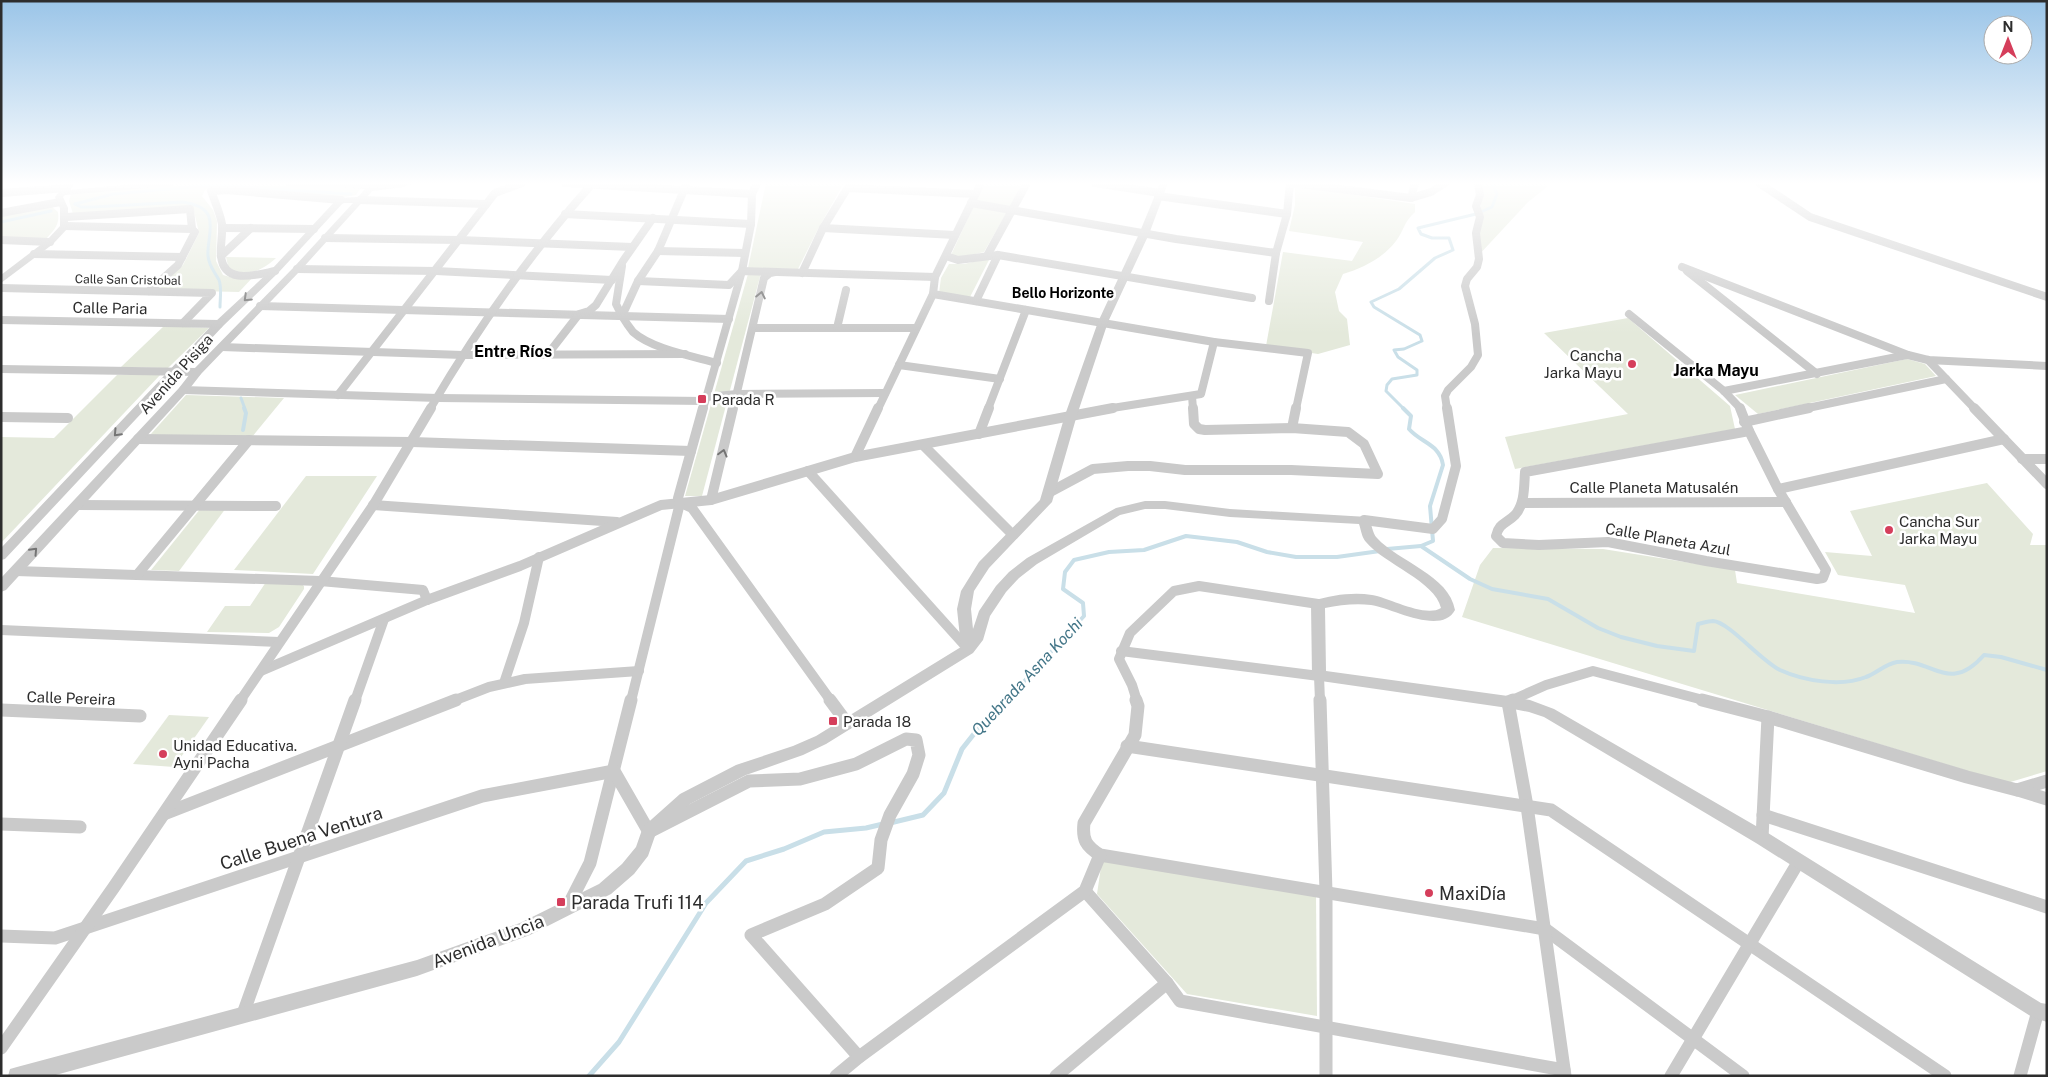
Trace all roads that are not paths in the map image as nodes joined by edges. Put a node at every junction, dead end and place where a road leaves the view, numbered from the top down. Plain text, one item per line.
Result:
1 (57, 233) edge
2 (194, 233) edge
3 (222, 233) edge
4 (245, 233) edge
5 (310, 233) edge
6 (329, 233) edge
7 (464, 233) edge
8 (548, 233) edge
9 (642, 233) edge
10 (666, 233) edge
11 (749, 233) edge
12 (821, 233) edge
13 (922, 233) edge
14 (999, 233) edge
15 (1140, 233) edge
16 (1282, 233) edge
17 (1475, 233) edge
18 (1860, 233) edge
19 (1144, 234) junction
20 (955, 235) joint
21 (325, 238) junction
22 (1, 240) edge
23 (459, 240) junction
24 (50, 242) junction
25 (540, 243) junction
26 (632, 248) junction
27 (658, 251) junction
28 (745, 253) junction
29 (34, 254) junction
30 (988, 254) junction
31 (1276, 254) junction
32 (998, 255) junction
33 (221, 256) junction
34 (946, 256) junction
35 (182, 258) junction
36 (623, 261) junction
37 (297, 269) junction
38 (275, 270) junction
39 (436, 271) junction
40 (742, 271) junction
41 (775, 272) junction
42 (802, 273) junction
43 (518, 275) junction
44 (1123, 276) junction
45 (3, 277) edge
46 (935, 277) junction
47 (612, 280) junction
48 (638, 281) junction
49 (1, 288) edge
50 (846, 290) dead end
51 (149, 291) junction
52 (933, 294) junction
53 (1252, 298) dead end
54 (2047, 298) edge
55 (976, 301) junction
56 (1269, 301) dead end
57 (260, 306) junction
58 (404, 310) junction
59 (1026, 310) junction
60 (491, 313) junction
61 (579, 314) junction
62 (1629, 314) dead end
63 (622, 316) junction
64 (730, 319) junction
65 (1, 320) edge
66 (1103, 322) junction
67 (183, 323) junction
68 (219, 324) junction
69 (754, 328) junction
70 (837, 328) junction
71 (916, 328) junction
72 (1214, 342) junction
73 (222, 347) junction
74 (372, 353) junction
75 (464, 354) junction
76 (548, 354) junction
77 (685, 354) junction
78 (1908, 355) junction
79 (1928, 360) junction
80 (717, 363) junction
81 (899, 365) junction
82 (2047, 366) edge
83 (1, 369) edge
84 (175, 372) junction
85 (197, 372) junction
86 (1818, 374) junction
87 (1000, 379) junction
88 (1946, 379) junction
89 (183, 390) junction
90 (1724, 391) junction
91 (885, 393) junction
92 (737, 394) junction
93 (338, 395) junction
94 (1192, 396) junction
95 (438, 398) junction
96 (705, 399) junction
97 (1071, 415) junction
98 (1, 416) edge
99 (68, 418) dead end
100 (1744, 422) junction
101 (1292, 428) junction
102 (1749, 431) junction
103 (979, 434) junction
104 (138, 439) junction
105 (249, 440) junction
106 (2004, 440) junction
107 (412, 442) junction
108 (923, 445) junction
109 (691, 451) junction
110 (855, 457) junction
111 (2022, 459) junction
112 (2047, 459) edge
113 (808, 471) junction
114 (2047, 484) edge
115 (1778, 489) junction
116 (1050, 492) junction
117 (711, 500) junction
118 (679, 501) junction
119 (1786, 502) junction
120 (1522, 503) junction
121 (77, 505) junction
122 (195, 505) junction
123 (373, 505) junction
124 (276, 506) dead end
125 (1364, 520) junction
126 (620, 522) junction
127 (1013, 535) junction
128 (1, 556) edge
129 (538, 558) junction
130 (16, 571) junction
131 (137, 575) junction
132 (320, 581) junction
133 (1, 587) edge
134 (427, 600) junction
135 (1318, 604) junction
136 (384, 619) junction
137 (1, 630) edge
138 (279, 642) junction
139 (968, 649) junction
140 (1121, 651) junction
141 (261, 671) junction
142 (638, 671) junction
143 (1319, 676) junction
144 (504, 683) junction
145 (1508, 702) junction
146 (1, 710) edge
147 (140, 716) dead end
148 (1768, 717) junction
149 (847, 722) junction
150 (339, 745) junction
151 (1127, 746) junction
152 (614, 771) junction
153 (1322, 775) junction
154 (2047, 781) edge
155 (2017, 790) junction
156 (2047, 799) edge
157 (1527, 806) junction
158 (164, 814) junction
159 (1763, 816) junction
160 (1, 824) edge
161 (80, 827) dead end
162 (649, 832) junction
163 (1762, 838) junction
164 (1100, 855) junction
165 (299, 857) junction
166 (1799, 861) junction
167 (1086, 891) junction
168 (1326, 892) junction
169 (2047, 907) edge
170 (566, 909) junction
171 (88, 927) junction
172 (1545, 929) junction
173 (1, 936) edge
174 (1750, 943) junction
175 (1167, 983) junction
176 (242, 1014) junction
177 (2044, 1014) edge
178 (1327, 1028) junction
179 (1693, 1038) junction
180 (1, 1048) edge
181 (859, 1057) junction
182 (1564, 1073) edge
183 (16, 1076) edge
184 (836, 1076) edge
185 (1056, 1076) edge
186 (1326, 1076) edge
187 (1671, 1076) edge
188 (1743, 1076) edge
189 (1945, 1076) edge
190 (2020, 1076) edge

1 - 24 street
2 - 35 street
3 - 33 street
4 - 33 street
5 - 38 street, Avenida Pisiga
6 - 21 street, Avenida Pisiga
7 - 23 street
8 - 25 street
9 - 26 street
10 - 27 street
11 - 28 street
12 - 42 street
13 - 20 street
14 - 30 street
15 - 19 street
16 - 31 street
17 - 125 street
18 - 54 street
19 - 31 street
19 - 44 street
20 - 34 street
21 - 23 street
21 - 37 street, Avenida Pisiga
22 - 24 street
23 - 25 street
23 - 39 street
24 - 29 street
25 - 26 street
25 - 43 street
26 - 36 street
27 - 28 street
27 - 48 street
28 - 40 street
29 - 35 street
29 - 45 street
30 - 32 street
30 - 34 street
31 - 56 street
32 - 44 street
32 - 55 street
33 - 38 street
34 - 46 street
35 - 51 street
36 - 47 street
36 - 63 street
37 - 39 street
37 - 57 street, Avenida Pisiga
38 -> 68 street, Avenida Pisiga
39 - 43 street
39 - 58 street
40 - 41 street
40 - 48 street
40 - 64 street
41 - 42 street
69 -> 41 street
42 - 46 street
43 - 47 street
43 - 60 street
44 - 53 street
44 - 66 street
46 - 52 street
47 - 61 street
48 - 63 street
49 - 51 street, Calle San Cristobal
50 - 70 street
51 - 67 street, Calle San Cristobal
52 - 55 street
52 - 71 street
55 - 59 street
57 - 58 street
57 - 73 street, Avenida Pisiga
58 - 60 street
58 - 74 street
59 - 66 street
59 - 87 street
60 - 61 street
60 - 75 street
61 - 63 street
61 - 76 street
62 - 90 street
63 - 64 street
63 - 77 street
64 - 80 street
65 - 67 street, Calle Paria
66 - 72 street
66 - 97 street
67 - 68 street, Calle Paria
68 - 84 street, Avenida Pisiga
69 - 70 street
69 - 92 street
70 - 71 street
71 - 81 street
72 - 94 street
72 - 101 street
73 - 74 street
73 - 85 street, Avenida Pisiga
74 - 75 street
74 - 93 street
75 - 76 street
75 - 95 street
76 - 77 street
77 - 80 street
78 - 79 street
78 - 86 street
78 - 86 street
79 - 82 street
79 - 88 street
80 - 96 street
81 - 87 street
81 - 91 street
83 - 84 street
84 - 85 street
84 -> 128 street, Avenida Pisiga
85 - 89 street, Avenida Pisiga
86 - 90 street
87 - 103 street
88 - 100 street
88 - 106 street
89 - 93 street
89 - 104 street, Avenida Pisiga
90 - 100 street
91 - 92 street
91 - 110 street
92 - 96 street
117 -> 92 street
93 - 95 street
94 - 97 street
94 - 101 street
95 - 96 street
95 - 107 street
96 - 109 street
97 - 103 street
97 - 116 street
98 - 99 street
100 - 102 street
101 - 116 street
102 - 115 street
102 - 120 street
103 - 108 street
104 - 105 street
104 - 121 street, Avenida Pisiga
105 - 107 street
105 - 122 street
106 - 111 street
106 - 115 street
107 - 109 street
107 - 123 street
108 - 110 street
108 - 127 street
109 - 118 street
110 - 113 street
111 - 112 street
111 - 114 street
113 - 117 street
113 - 139 street
115 - 119 street
116 - 127 street
117 - 118 street
118 - 126 street
118 - 142 street
118 - 149 street
119 - 120 street, Calle Planeta Matusalén
119 - 120 street, Calle Planeta Azul
121 - 122 street
130 -> 121 street, Avenida Pisiga
122 - 124 street
122 - 131 street
123 - 126 street
123 - 132 street
125 - 135 street
125 - 139 street, Avenida Uncia
126 - 129 street
127 - 139 street
129 - 134 street
129 - 144 street
130 - 131 street
130 - 133 street, Avenida Pisiga
131 - 132 street
132 - 134 street
132 - 138 street
134 - 136 street
135 - 140 street
135 - 143 street
136 - 141 street
136 - 150 street
137 - 138 street
138 - 141 street
139 - 149 street, Avenida Uncia
140 - 143 street
140 - 151 street
141 - 158 street
142 - 144 street
142 - 152 street
143 - 145 street
143 - 153 street
144 - 150 street
145 - 148 street
145 - 157 street
145 - 163 street
146 - 147 street, Calle Pereira
148 - 155 street
148 - 159 street
149 - 162 street, Avenida Uncia
150 - 158 street
150 - 165 street
151 - 153 street
151 - 164 street
152 - 162 street
152 - 165 street, Calle Buena Ventura
152 - 170 street
153 - 157 street
153 - 168 street
154 - 155 street
155 - 156 street
157 - 172 street
157 - 174 street
158 - 171 street
159 - 163 street
159 - 169 street
160 - 161 street
162 - 170 street, Avenida Uncia
162 - 181 street
163 - 166 street
164 - 167 street
164 - 168 street
165 - 171 street, Calle Buena Ventura
165 - 176 street
166 - 174 street
166 - 177 street
167 - 175 street
167 - 181 street
168 - 172 street
168 - 178 street
170 - 176 street, Avenida Uncia
171 - 173 street, Calle Buena Ventura
171 - 180 street
172 - 179 street
172 - 182 street
174 - 179 street
174 - 189 street
175 - 178 street
175 - 185 street
176 - 183 street, Avenida Uncia
177 - 190 street
178 - 182 street
178 - 186 street
179 - 187 street
179 - 188 street
181 - 184 street

